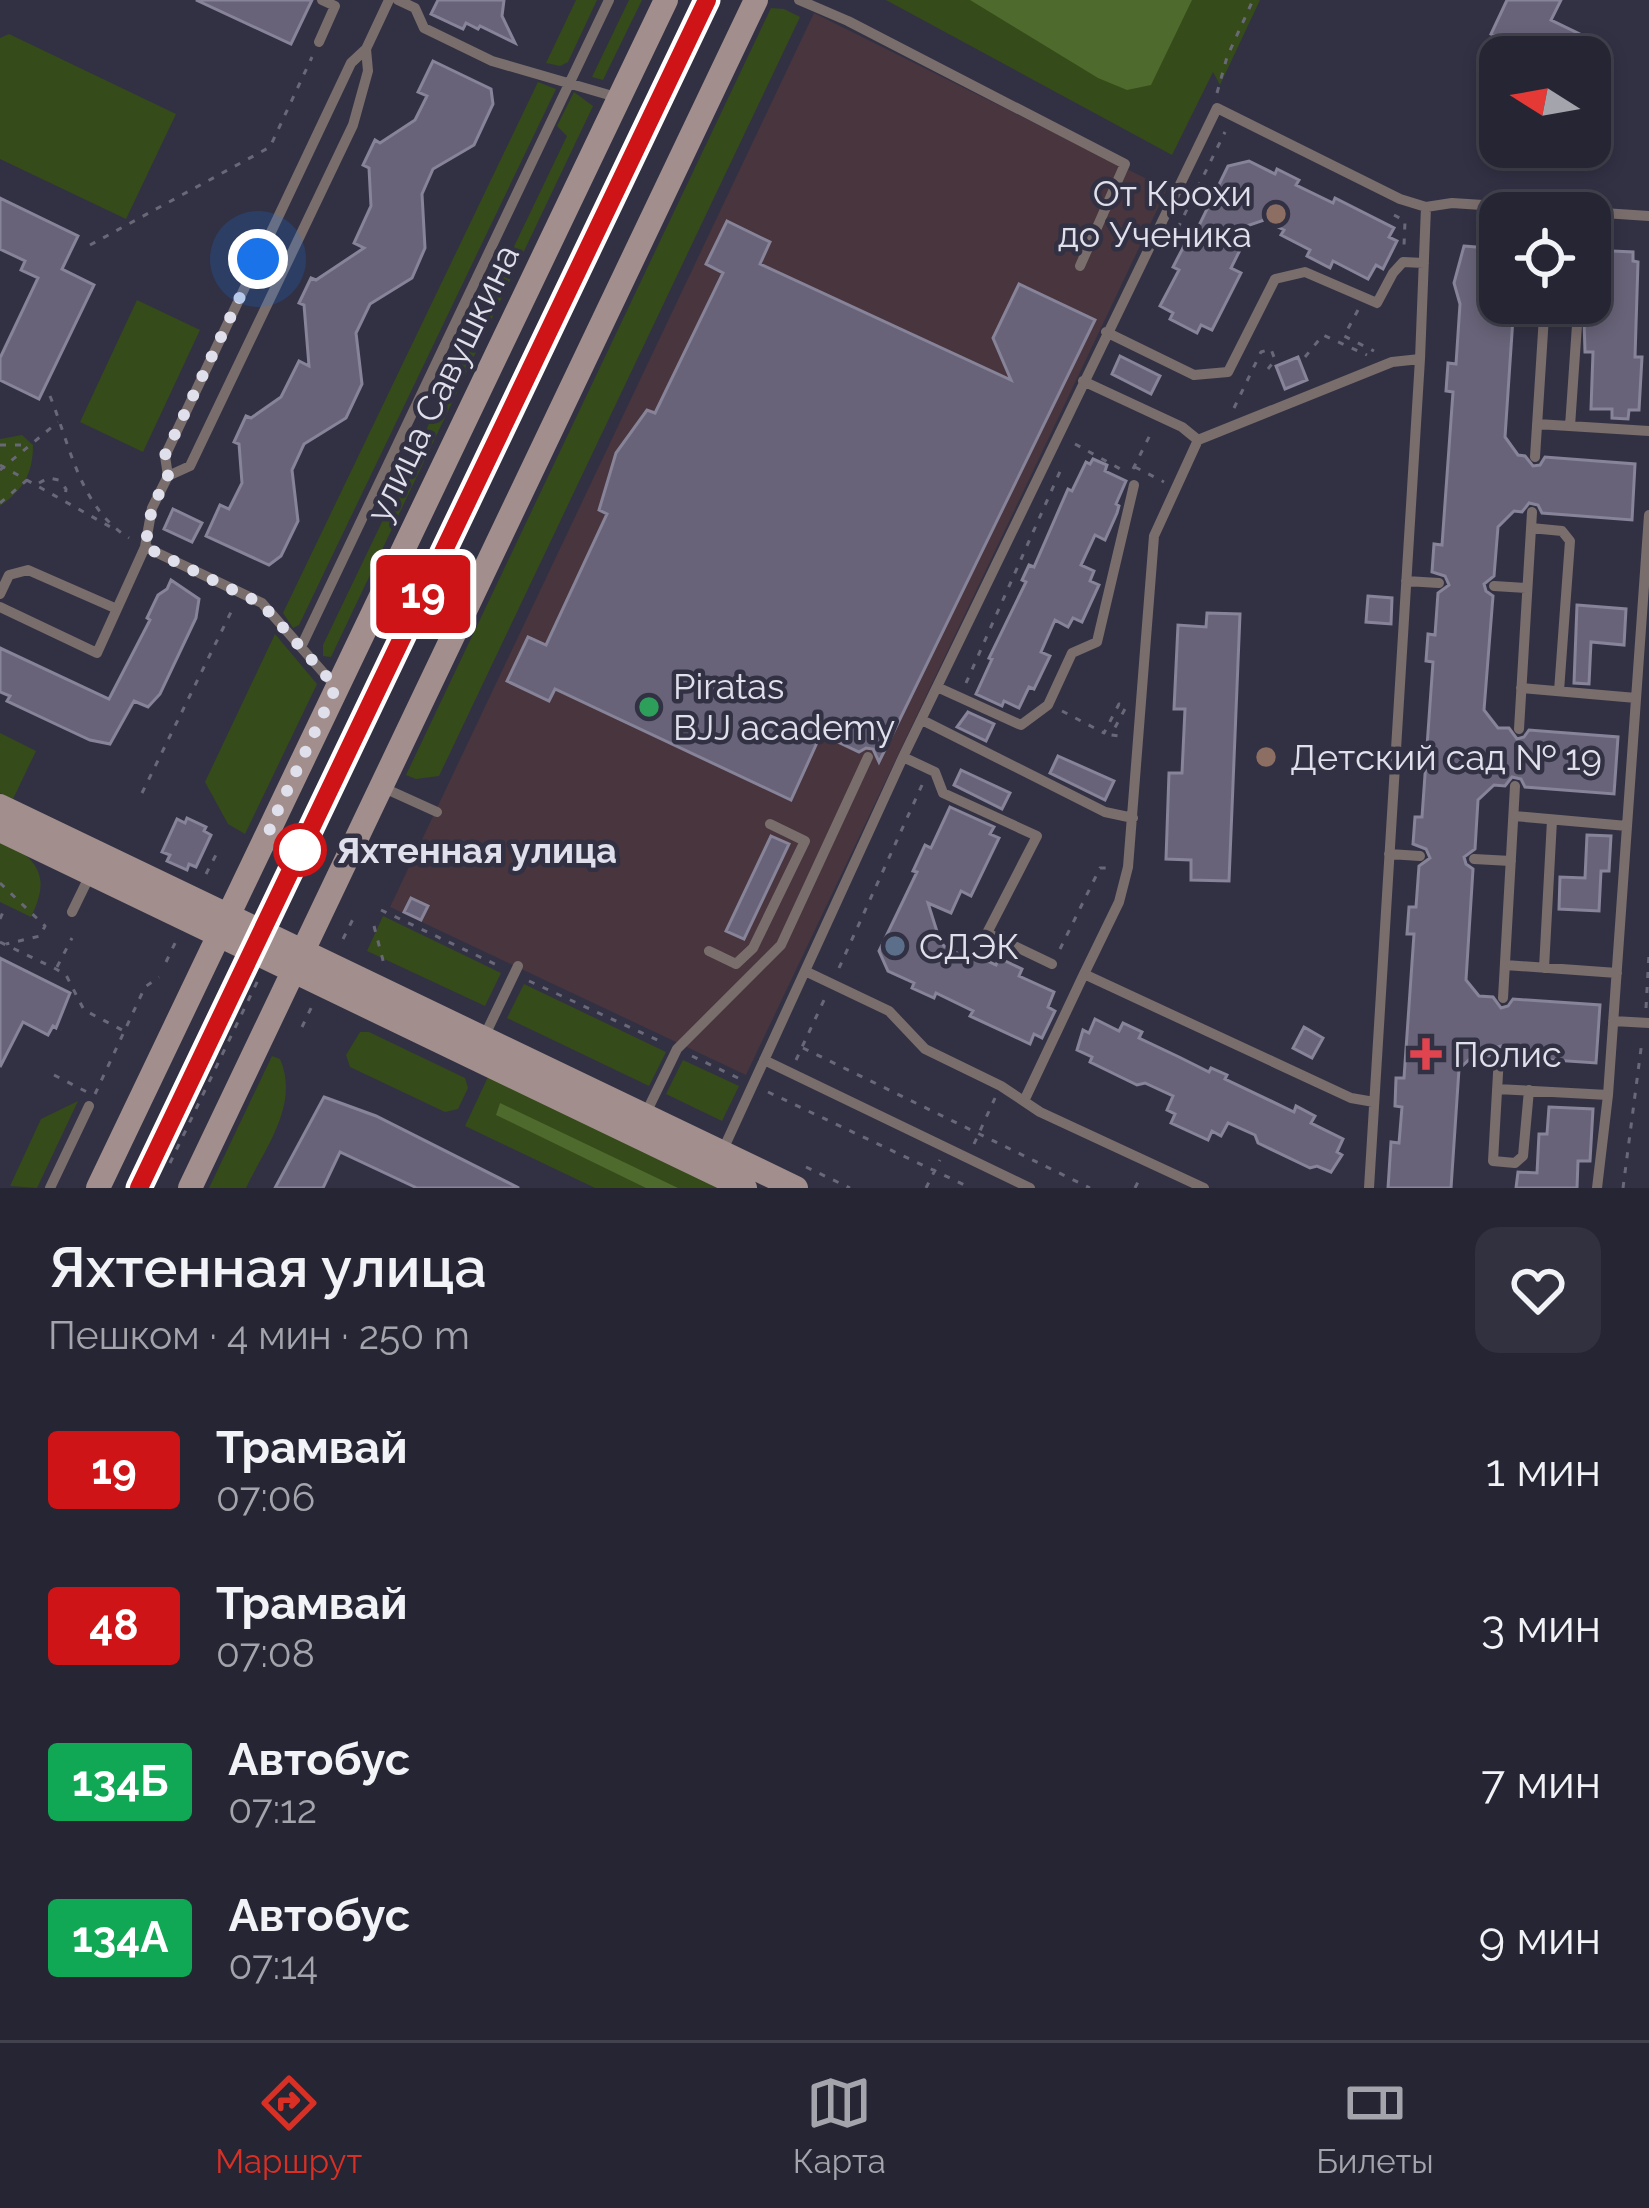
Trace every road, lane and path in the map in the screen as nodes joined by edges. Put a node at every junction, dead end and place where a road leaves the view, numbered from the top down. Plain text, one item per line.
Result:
1 (322, 0) edge
2 (389, 0) edge
3 (398, 0) edge
4 (609, 0) edge
5 (666, 0) edge
6 (756, 0) edge
7 (799, 0) edge
8 (1253, 0) edge
9 (338, 3) edge
10 (417, 4) edge
11 (319, 42) joint
12 (366, 49) junction
13 (570, 82) junction
14 (1217, 84) dead end
15 (619, 98) junction
16 (1226, 131) dead end
17 (1426, 207) junction
18 (1385, 211) dead end
19 (1649, 216) edge
20 (90, 244) dead end
21 (1164, 257) dead end
22 (1403, 262) junction
23 (1424, 262) junction
24 (1080, 266) dead end
25 (1364, 298) junction
26 (1106, 332) junction
27 (1368, 348) dead end
28 (1377, 352) dead end
29 (1305, 357) dead end
30 (1420, 359) junction
31 (1268, 369) dead end
32 (1082, 381) junction
33 (50, 396) dead end
34 (1218, 414) dead end
35 (1159, 416) junction
36 (60, 421) junction
37 (1537, 424) junction
38 (1570, 426) junction
39 (1649, 431) edge
40 (1198, 440) junction
41 (1073, 443) dead end
42 (0, 445) edge
43 (29, 445) junction
44 (1535, 457) dead end
45 (1064, 464) dead end
46 (1134, 466) dead end
47 (1, 467) edge
48 (168, 476) junction
49 (28, 479) junction
50 (1132, 480) joint
51 (38, 485) junction
52 (64, 501) junction
53 (0, 503) edge
54 (1532, 512) dead end
55 (1649, 515) edge
56 (1531, 528) junction
57 (121, 533) junction
58 (145, 547) junction
59 (1406, 581) junction
60 (1438, 583) dead end
61 (1494, 586) dead end
62 (1527, 589) junction
63 (240, 592) junction
64 (0, 594) edge
65 (0, 607) edge
66 (117, 609) junction
67 (301, 646) junction
68 (336, 687) junction
69 (937, 687) junction
70 (1521, 688) junction
71 (1559, 692) junction
72 (960, 698) junction
73 (1636, 698) junction
74 (1048, 705) junction
75 (922, 720) junction
76 (1519, 729) dead end
77 (1111, 735) dead end
78 (868, 757) dead end
79 (903, 758) junction
80 (1632, 761) junction
81 (1649, 763) edge
82 (929, 769) junction
83 (1515, 786) dead end
84 (381, 787) junction
85 (142, 794) dead end
86 (0, 806) edge
87 (437, 812) dead end
88 (1514, 816) junction
89 (1132, 818) junction
90 (1552, 820) junction
91 (770, 824) dead end
92 (1627, 826) junction
93 (0, 830) edge
94 (219, 849) dead end
95 (1389, 854) junction
96 (1420, 856) dead end
97 (1474, 859) dead end
98 (1511, 861) junction
99 (1100, 868) dead end
100 (91, 873) junction
101 (206, 874) dead end
102 (0, 884) edge
103 (381, 910) dead end
104 (3, 912) dead end
105 (72, 913) dead end
106 (355, 915) dead end
107 (0, 919) edge
108 (224, 925) junction
109 (374, 926) dead end
110 (177, 937) dead end
111 (72, 938) dead end
112 (343, 939) dead end
113 (2, 943) edge
114 (753, 948) junction
115 (709, 951) dead end
116 (1649, 954) edge
117 (766, 960) junction
118 (298, 961) junction
119 (166, 962) dead end
120 (1052, 964) joint
121 (1504, 965) junction
122 (385, 966) dead end
123 (56, 968) junction
124 (1544, 968) junction
125 (516, 970) junction
126 (805, 971) junction
127 (1617, 973) junction
128 (1084, 974) junction
129 (260, 976) dead end
130 (159, 977) dead end
131 (832, 984) junction
132 (1503, 998) dead end
133 (314, 1003) dead end
134 (1613, 1021) junction
135 (1647, 1023) edge
136 (302, 1027) dead end
137 (124, 1031) junction
138 (802, 1047) junction
139 (479, 1048) junction
140 (677, 1049) junction
141 (1499, 1056) dead end
142 (764, 1060) junction
143 (790, 1072) junction
144 (54, 1075) dead end
145 (752, 1085) junction
146 (1497, 1089) junction
147 (1528, 1090) junction
148 (1608, 1095) junction
149 (91, 1101) junction
150 (1024, 1101) junction
151 (1374, 1102) junction
152 (987, 1115) dead end
153 (640, 1125) junction
154 (981, 1129) dead end
155 (945, 1147) junction
156 (717, 1162) junction
157 (170, 1163) dead end
158 (934, 1171) junction
159 (1022, 1186) edge
160 (50, 1188) edge
161 (98, 1188) edge
162 (190, 1188) edge
163 (745, 1188) edge
164 (796, 1188) edge
165 (926, 1188) edge
166 (971, 1188) edge
167 (1090, 1188) edge
168 (1204, 1188) edge
169 (1369, 1188) edge
170 (1597, 1188) edge
171 (1623, 1188) edge

1 - 9 lane
2 - 12 lane
3 - 10 lane
4 - 13 lane
5 - 15 main road, улица Савушкина
6 - 84 main road
7 - 24 lane
8 - 14 path
9 - 11 lane
10 - 13 lane
11 - 20 path
12 - 48 lane
12 - 48 lane
13 - 15 lane
13 - 67 lane
15 - 68 main road, улица Савушкина
16 - 21 path
17 - 19 lane
17 - 23 lane
17 - 26 lane
18 - 22 path
22 - 23 lane
22 - 25 lane
23 - 30 lane
25 - 26 lane
25 - 27 path
26 - 32 lane
28 - 29 path
30 - 40 lane
30 - 59 lane
31 - 34 path
32 - 35 lane
32 - 69 lane
33 - 36 path
35 - 40 lane
35 - 46 path
36 - 43 path
36 - 57 path
37 - 38 lane
37 - 38 lane
37 - 44 lane
38 - 39 lane
40 - 89 lane
41 - 50 path
42 - 43 path
43 - 47 path
45 - 72 path
47 - 49 path
48 - 58 lane
49 - 51 path
49 - 53 path
50 - 74 lane
51 - 52 path
51 - 52 path
52 - 57 path
54 - 56 lane
55 - 73 lane
56 - 62 lane
56 - 71 lane
57 - 58 path
58 - 63 lane
58 - 66 lane
59 - 60 lane
59 - 95 lane
61 - 62 lane
62 - 70 lane
63 - 67 lane
63 - 85 path
64 - 66 lane
65 - 66 lane
67 - 68 lane
68 - 108 main road, улица Савушкина
69 - 72 lane
69 - 75 lane
70 - 71 lane
70 - 76 lane
71 - 73 lane
72 - 74 lane
73 - 80 lane
74 - 77 path
75 - 79 lane
75 - 89 lane
78 - 117 lane
79 - 82 lane
79 - 126 lane
80 - 81 lane
80 - 92 lane
82 - 120 lane
82 - 131 path
83 - 88 lane
84 - 87 lane
84 - 118 main road
86 - 108 main road
88 - 90 lane
88 - 98 lane
89 - 128 lane
90 - 92 lane
90 - 124 lane
91 - 114 lane
92 - 127 lane
93 - 100 main road
94 - 101 path
95 - 96 lane
95 - 151 lane
97 - 98 lane
98 - 121 lane
99 - 120 path
100 - 105 lane
100 - 108 main road
102 - 113 path
103 - 125 path
104 - 107 path
106 - 112 path
108 - 118 main road
108 - 161 main road, улица Савушкина
109 - 122 path
110 - 119 path
111 - 123 path
113 - 123 path
114 - 115 lane
114 - 117 lane
116 - 135 path
117 - 140 lane
118 - 139 main road
118 - 162 main road
121 - 124 lane
121 - 132 lane
123 - 137 path
124 - 127 lane
125 - 139 lane
125 - 140 path
126 - 131 lane
126 - 142 lane
127 - 134 lane
128 - 150 lane
128 - 151 lane
129 - 157 path
130 - 137 path
131 - 138 path
131 - 150 lane
133 - 136 path
134 - 135 lane
134 - 148 lane
135 - 171 path
137 - 149 path
138 - 143 path
138 - 167 path
139 - 153 main road
140 - 145 path
140 - 153 lane
141 - 146 lane
142 - 143 lane
142 - 145 lane
143 - 155 lane
144 - 149 path
145 - 156 lane
145 - 158 path
146 - 147 lane
146 - 147 lane
147 - 148 lane
148 - 170 lane
149 - 160 lane
150 - 168 lane
151 - 169 lane
152 - 154 path
153 - 156 main road
155 - 158 path
155 - 159 lane
156 - 163 main road
156 - 164 main road
158 - 165 path
158 - 166 path

